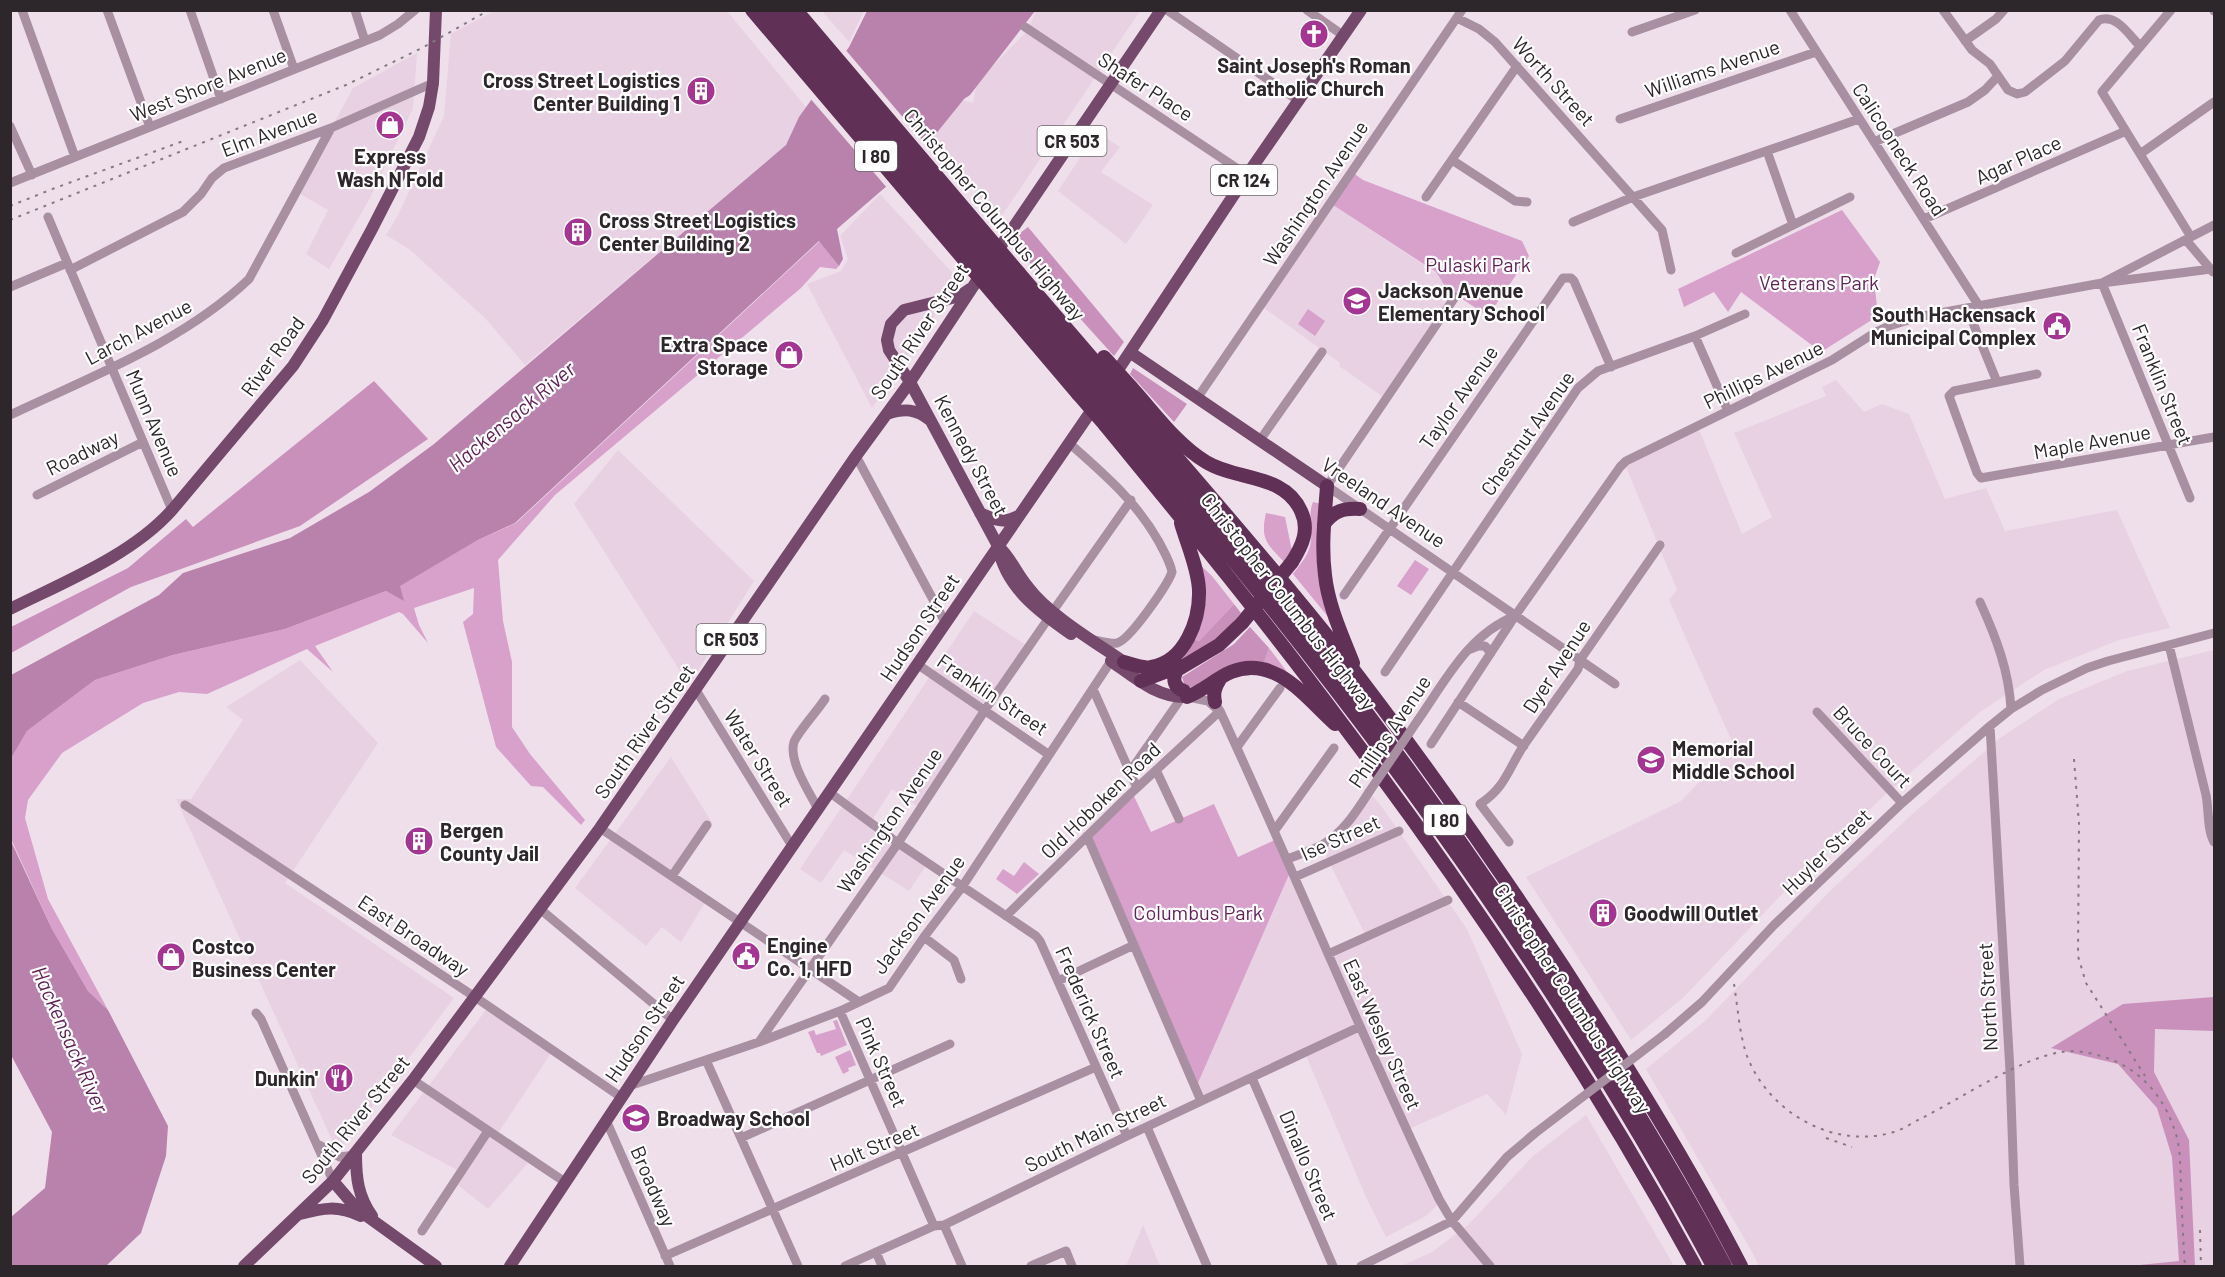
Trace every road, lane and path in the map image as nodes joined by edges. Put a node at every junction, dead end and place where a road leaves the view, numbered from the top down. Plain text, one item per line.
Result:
1 (22, 10) edge
2 (107, 10) edge
3 (190, 10) edge
4 (273, 10) edge
5 (355, 10) edge
6 (415, 10) edge
7 (436, 10) edge
8 (752, 10) edge
9 (767, 10) edge
10 (780, 10) edge
11 (796, 10) edge
12 (1161, 10) edge
13 (1167, 10) edge
14 (1307, 10) edge
15 (1361, 10) edge
16 (1695, 10) edge
17 (1790, 10) edge
18 (1943, 10) edge
19 (2004, 10) edge
20 (2091, 10) edge
21 (2171, 10) edge
22 (1460, 14) edge
23 (2099, 20) junction
24 (1025, 27) dead end
25 (1632, 32) dead end
26 (1344, 36) junction
27 (365, 41) junction
28 (1965, 41) junction
29 (2140, 46) junction
30 (1816, 52) junction
31 (1517, 66) junction
32 (294, 69) junction
33 (1998, 76) junction
34 (433, 83) junction
35 (1111, 84) junction
36 (220, 99) junction
37 (1299, 101) junction
38 (2214, 102) edge
39 (1859, 118) junction
40 (1620, 119) dead end
41 (10, 126) edge
42 (150, 127) junction
43 (331, 128) junction
44 (2126, 131) junction
45 (1874, 142) junction
46 (1767, 151) junction
47 (2140, 154) junction
48 (75, 157) junction
49 (1452, 160) junction
50 (1248, 174) junction
51 (32, 175) junction
52 (10, 183) edge
53 (1426, 197) dead end
54 (1633, 197) junction
55 (1850, 197) dead end
56 (1527, 202) dead end
57 (48, 217) dead end
58 (1924, 219) junction
59 (1573, 222) dead end
60 (1793, 225) junction
61 (2214, 225) edge
62 (2189, 239) junction
63 (1736, 253) dead end
64 (68, 266) junction
65 (1671, 270) dead end
66 (2213, 271) edge
67 (2102, 284) junction
68 (973, 286) junction
69 (10, 287) edge
70 (1010, 287) junction
71 (1455, 297) dead end
72 (1979, 306) junction
73 (1967, 309) junction
74 (1745, 314) dead end
75 (1695, 336) junction
76 (1131, 352) junction
77 (1322, 352) dead end
78 (111, 366) junction
79 (1611, 367) junction
80 (2037, 374) dead end
81 (1091, 375) junction
82 (910, 382) junction
83 (1997, 382) junction
84 (1198, 397) junction
85 (1118, 406) junction
86 (1728, 411) junction
87 (887, 414) junction
88 (10, 415) edge
89 (932, 422) junction
90 (2214, 436) edge
91 (1260, 440) junction
92 (143, 442) junction
93 (1069, 443) junction
94 (2168, 445) junction
95 (856, 456) junction
96 (1327, 486) junction
97 (37, 495) dead end
98 (2190, 498) dead end
99 (1131, 500) junction
100 (1360, 509) junction
101 (172, 510) junction
102 (980, 513) junction
103 (1019, 515) junction
104 (1179, 516) junction
105 (1324, 524) junction
106 (1388, 529) junction
107 (1660, 545) dead end
108 (998, 546) junction
109 (980, 572) junction
110 (1453, 572) junction
111 (1009, 576) junction
112 (1344, 595) dead end
113 (1980, 602) dead end
114 (12, 604) edge
115 (1051, 615) junction
116 (1515, 616) junction
117 (945, 622) junction
118 (2214, 633) edge
119 (1091, 639) junction
120 (2169, 645) junction
121 (1464, 653) junction
122 (1491, 654) junction
123 (1580, 660) junction
124 (1117, 661) junction
125 (1188, 662) junction
126 (917, 664) junction
127 (1385, 672) dead end
128 (1222, 676) junction
129 (1358, 676) junction
130 (1145, 681) junction
131 (1615, 684) dead end
132 (1280, 688) dead end
133 (1093, 689) junction
134 (696, 690) junction
135 (1200, 692) junction
136 (1184, 695) junction
137 (825, 699) dead end
138 (1458, 702) junction
139 (1218, 707) junction
140 (2012, 709) junction
141 (985, 710) junction
142 (1817, 712) dead end
143 (1990, 726) junction
144 (1431, 744) dead end
145 (1524, 746) junction
146 (1237, 747) junction
147 (1334, 748) dead end
148 (1361, 748) junction
149 (1048, 754) junction
150 (1156, 770) junction
151 (1129, 773) junction
152 (1137, 788) junction
153 (829, 792) junction
154 (1902, 803) junction
155 (184, 805) dead end
156 (818, 809) junction
157 (1179, 819) dead end
158 (707, 825) dead end
159 (600, 828) junction
160 (1275, 830) junction
161 (1399, 831) dead end
162 (1087, 836) junction
163 (1509, 842) dead end
164 (2214, 842) edge
165 (898, 843) junction
166 (792, 846) junction
167 (1287, 859) junction
168 (672, 876) junction
169 (1295, 877) junction
170 (962, 887) junction
171 (1449, 900) dead end
172 (540, 909) junction
173 (1006, 916) junction
174 (740, 922) junction
175 (924, 937) junction
176 (1134, 945) junction
177 (1328, 954) junction
178 (809, 969) junction
179 (961, 979) dead end
180 (1058, 981) junction
181 (475, 997) junction
182 (859, 1002) junction
183 (840, 1011) junction
184 (256, 1013) dead end
185 (673, 1020) junction
186 (1359, 1027) junction
187 (759, 1042) junction
188 (950, 1044) dead end
189 (706, 1060) junction
190 (1096, 1067) junction
191 (1252, 1078) junction
192 (871, 1079) junction
193 (413, 1080) junction
194 (629, 1086) junction
195 (621, 1097) junction
196 (1201, 1101) junction
197 (606, 1120) junction
198 (1148, 1127) junction
199 (488, 1131) junction
200 (1127, 1136) junction
201 (741, 1138) junction
202 (317, 1144) junction
203 (356, 1154) junction
204 (903, 1154) junction
205 (333, 1181) junction
206 (565, 1182) junction
207 (773, 1209) junction
208 (298, 1215) junction
209 (1452, 1221) junction
210 (378, 1225) junction
211 (944, 1225) junction
212 (934, 1226) junction
213 (422, 1231) dead end
214 (876, 1252) junction
215 (665, 1256) junction
216 (244, 1266) edge
217 (434, 1266) edge
218 (510, 1266) edge
219 (670, 1266) edge
220 (798, 1266) edge
221 (845, 1266) edge
222 (882, 1266) edge
223 (962, 1266) edge
224 (1031, 1266) edge
225 (1072, 1266) edge
226 (1207, 1266) edge
227 (1333, 1266) edge
228 (1361, 1266) edge
229 (1490, 1266) edge
230 (1695, 1266) edge
231 (1713, 1266) edge
232 (1725, 1266) edge
233 (1741, 1266) edge
234 (2020, 1266) edge

1 - 48 street
2 - 42 street
3 - 36 street
4 - 32 street
5 - 27 street
6 - 27 street, West Shore Avenue
7 - 34 main road, River Road
8 - 70 highway, Christopher Columbus Highway / I 80, bridge
9 - 70 highway, Christopher Columbus Highway / I 80, bridge
10 - 70 highway, Christopher Columbus Highway / I 80, bridge
11 - 70 highway, Christopher Columbus Highway / I 80, bridge
12 - 35 main road, South River Street / CR 503
13 - 37 street
14 - 26 street
15 - 26 main road, Hudson Street / CR 124
16 - 25 street
17 - 30 street, Calicooneck Road
18 - 28 street
19 - 28 street
20 - 23 street
21 - 29 street
22 - 31 street, Worth Street
22 - 84 street, Washington Avenue
23 - 29 street
23 - 33 street
24 - 35 street, Shafer Place
26 - 37 main road, Hudson Street / CR 124
27 - 32 street, West Shore Avenue
28 - 33 street
29 - 44 street
30 - 39 street, Calicooneck Road
30 - 40 street, Williams Avenue
31 - 49 street
31 - 54 street, Worth Street
32 - 36 street, West Shore Avenue
33 - 45 street
34 - 43 street, Elm Avenue
34 - 101 main road, River Road
35 - 50 street, Shafer Place
35 - 68 main road, South River Street / CR 503
36 - 42 street, West Shore Avenue
37 - 50 main road, Hudson Street / CR 124
38 - 47 street
39 - 45 street, Calicooneck Road
39 - 46 street
41 - 51 street
42 - 48 street, West Shore Avenue
43 - 64 street, Elm Avenue
43 - 78 street, Larch Avenue
44 - 47 street
44 - 58 street, Agar Place
45 - 58 street, Calicooneck Road
46 - 54 street
46 - 60 street
47 - 62 street
48 - 51 street, West Shore Avenue
49 - 53 street
49 - 56 street
50 - 76 main road, Hudson Street / CR 124
51 - 52 street, West Shore Avenue
54 - 59 street
54 - 65 street, Worth Street
55 - 60 street
57 - 64 street, Munn Avenue
58 - 72 street, Calicooneck Road
60 - 63 street
61 - 62 street, Phillips Avenue
62 - 66 street
62 - 67 street, Phillips Avenue
64 - 69 street, Elm Avenue
64 - 78 street, Munn Avenue
66 - 67 street, Phillips Avenue
67 - 72 street, Phillips Avenue
67 - 94 street, Franklin Street
68 - 82 main road, South River Street / CR 503
68 - 82 main road, Kennedy Street
70 - 81 highway, Christopher Columbus Highway / I 80
70 - 81 highway, Christopher Columbus Highway / I 80
71 - 96 street
72 - 73 street, Phillips Avenue
73 - 83 street
73 - 86 street, Phillips Avenue
74 - 75 street, Chestnut Avenue
75 - 79 street, Chestnut Avenue
75 - 86 street
76 - 84 main road, Vreeland Avenue
76 - 93 main road, Hudson Street / CR 124
77 - 91 street
78 - 88 street, Larch Avenue
78 - 92 street, Munn Avenue
79 - 106 street, Taylor Avenue
79 - 110 street, Chestnut Avenue
80 - 83 street
81 - 85 highway, Christopher Columbus Highway / I 80, bridge
81 - 85 highway, bridge
82 - 87 main road, South River Street / CR 503
82 - 89 main road, Kennedy Street
83 - 94 street, Maple Avenue
84 - 91 main road, Vreeland Avenue
85 - 104 highway, Christopher Columbus Highway / I 80
85 - 125 highway, bridge
85 - 129 highway, Christopher Columbus Highway / I 80
85 - 231 highway, Christopher Columbus Highway / I 80
85 - 232 highway, Christopher Columbus Highway / I 80
86 - 116 street, Phillips Avenue
87 - 89 main road
87 - 95 main road, South River Street / CR 503
89 - 102 main road, Kennedy Street
90 - 94 street, Maple Avenue
91 - 96 main road, Vreeland Avenue
92 - 97 street, Roadway
92 - 101 street, Munn Avenue
93 - 99 street
93 - 103 main road, Hudson Street / CR 124
94 - 98 street, Franklin Street
95 - 117 street
95 - 134 main road, South River Street / CR 503
96 - 100 street, Vreeland Avenue
96 - 105 highway
99 - 115 street, Washington Avenue
99 - 119 street
100 - 105 highway
100 - 106 street, Vreeland Avenue
101 - 114 main road, River Road
102 - 103 main road
102 - 108 main road, Kennedy Street
103 - 108 main road, Hudson Street / CR 124
104 - 124 highway
104 - 148 highway, Christopher Columbus Highway / I 80
105 - 129 highway
106 - 110 street, Vreeland Avenue
106 - 112 street, Taylor Avenue
107 - 123 street, Dyer Avenue
108 - 109 main road, Hudson Street / CR 124
108 - 111 main road
108 - 115 main road
109 - 111 main road
109 - 117 main road, Hudson Street / CR 124
110 - 116 street, Vreeland Avenue
110 - 127 street, Chestnut Avenue
111 - 115 main road
113 - 140 street
115 - 119 main road
115 - 124 main road
115 - 141 street, Washington Avenue
116 - 121 street, Phillips Avenue
116 - 122 street, Phillips Avenue
116 - 123 street, Vreeland Avenue
117 - 126 main road, Hudson Street / CR 124
118 - 120 street, Huyler Street
119 - 124 main road
120 - 140 street, Huyler Street
120 - 164 street
121 - 122 street
121 - 167 street, Phillips Avenue, bridge
122 - 138 street, Phillips Avenue
123 - 131 street, Vreeland Avenue
123 - 145 street, Dyer Avenue
124 - 130 main road
124 - 133 street, Jackson Avenue
125 - 130 highway
125 - 136 highway
126 - 141 street, Franklin Street
126 - 153 main road, Hudson Street / CR 124
128 - 135 highway
128 - 139 highway
128 - 148 highway
129 - 233 highway, Christopher Columbus Highway / I 80
130 - 136 main road
132 - 146 street
133 - 149 street, Jackson Avenue
133 - 151 street
134 - 159 main road, South River Street / CR 503
134 - 166 street, Water Street
135 - 136 highway
135 - 139 street
136 - 139 street
136 - 151 street
137 - 156 street
138 - 144 street, Phillips Avenue
138 - 145 street
139 - 146 street, East Wesley Street
139 - 150 street, Old Hoboken Road
140 - 143 street, Huyler Street
141 - 149 street, Franklin Street
141 - 165 street, Washington Avenue
142 - 154 street, Bruce Court
143 - 154 street, Huyler Street
143 - 234 street, North Street
145 - 163 street, Dyer Avenue
146 - 160 street, East Wesley Street
147 - 160 street
148 - 230 highway, Christopher Columbus Highway / I 80
149 - 170 street, Jackson Avenue
150 - 152 street, Old Hoboken Road
150 - 157 street
151 - 152 street
152 - 162 street, Old Hoboken Road
153 - 156 main road, Hudson Street / CR 124
153 - 165 street, Frederick Street
154 - 209 street, Huyler Street, bridge
155 - 181 street, East Broadway
156 - 166 main road, Hudson Street / CR 124
158 - 168 street
159 - 168 street
159 - 172 main road, South River Street / CR 503
160 - 167 street, East Wesley Street
161 - 169 street, Ise Street
162 - 173 street, Old Hoboken Road
162 - 176 street
165 - 170 street, Frederick Street
165 - 178 street, Washington Avenue
166 - 174 main road, Hudson Street / CR 124
167 - 169 street, East Wesley Street
168 - 174 street
169 - 177 street, East Wesley Street
170 - 173 street, Frederick Street
170 - 175 street, Jackson Avenue
171 - 177 street
172 - 181 main road, South River Street / CR 503
172 - 185 street
173 - 180 street, Frederick Street
174 - 178 street
174 - 185 main road, Hudson Street / CR 124
175 - 179 street
175 - 182 street, Jackson Avenue
176 - 180 street
176 - 196 street
177 - 186 street, East Wesley Street
178 - 182 street
178 - 187 street, Washington Avenue
180 - 190 street, Frederick Street
181 - 193 main road, South River Street / CR 503
181 - 195 street, East Broadway
182 - 183 street, Jackson Avenue
183 - 187 street, Jackson Avenue
183 - 192 street, Pink Street
184 - 202 street
185 - 194 main road, Hudson Street / CR 124
186 - 191 street, South Main Street
186 - 209 street, East Wesley Street
187 - 189 street, Jackson Avenue
188 - 192 street
189 - 194 street, Jackson Avenue
189 - 201 street
190 - 200 street, Frederick Street
190 - 204 street, Holt Street
191 - 196 street, South Main Street
191 - 227 street, Dinallo Street
192 - 201 street
192 - 204 street, Pink Street
193 - 199 street
193 - 203 main road, South River Street / CR 503
194 - 195 main road, Hudson Street / CR 124
195 - 197 main road, Hudson Street / CR 124
196 - 198 street, South Main Street
197 - 206 main road, Hudson Street / CR 124
197 - 215 street, Broadway
198 - 200 street, South Main Street
198 - 226 street
199 - 206 street
199 - 213 street
200 - 211 street, South Main Street
201 - 207 street
202 - 203 street
202 - 205 street
203 - 205 main road, South River Street / CR 503
203 - 210 main road
204 - 207 street, Holt Street
204 - 212 street, Pink Street
205 - 208 main road, South River Street / CR 503
205 - 210 main road
206 - 218 main road, Hudson Street / CR 124
207 - 215 street, Holt Street
207 - 220 street
208 - 210 main road
208 - 216 main road, South River Street / CR 503
209 - 228 street, Huyler Street
209 - 229 street, East Wesley Street
210 - 217 main road
211 - 212 street, South Main Street
211 - 223 street
212 - 214 street, South Main Street
214 - 221 street, South Main Street
214 - 222 street
215 - 219 street, Broadway
224 - 225 street

